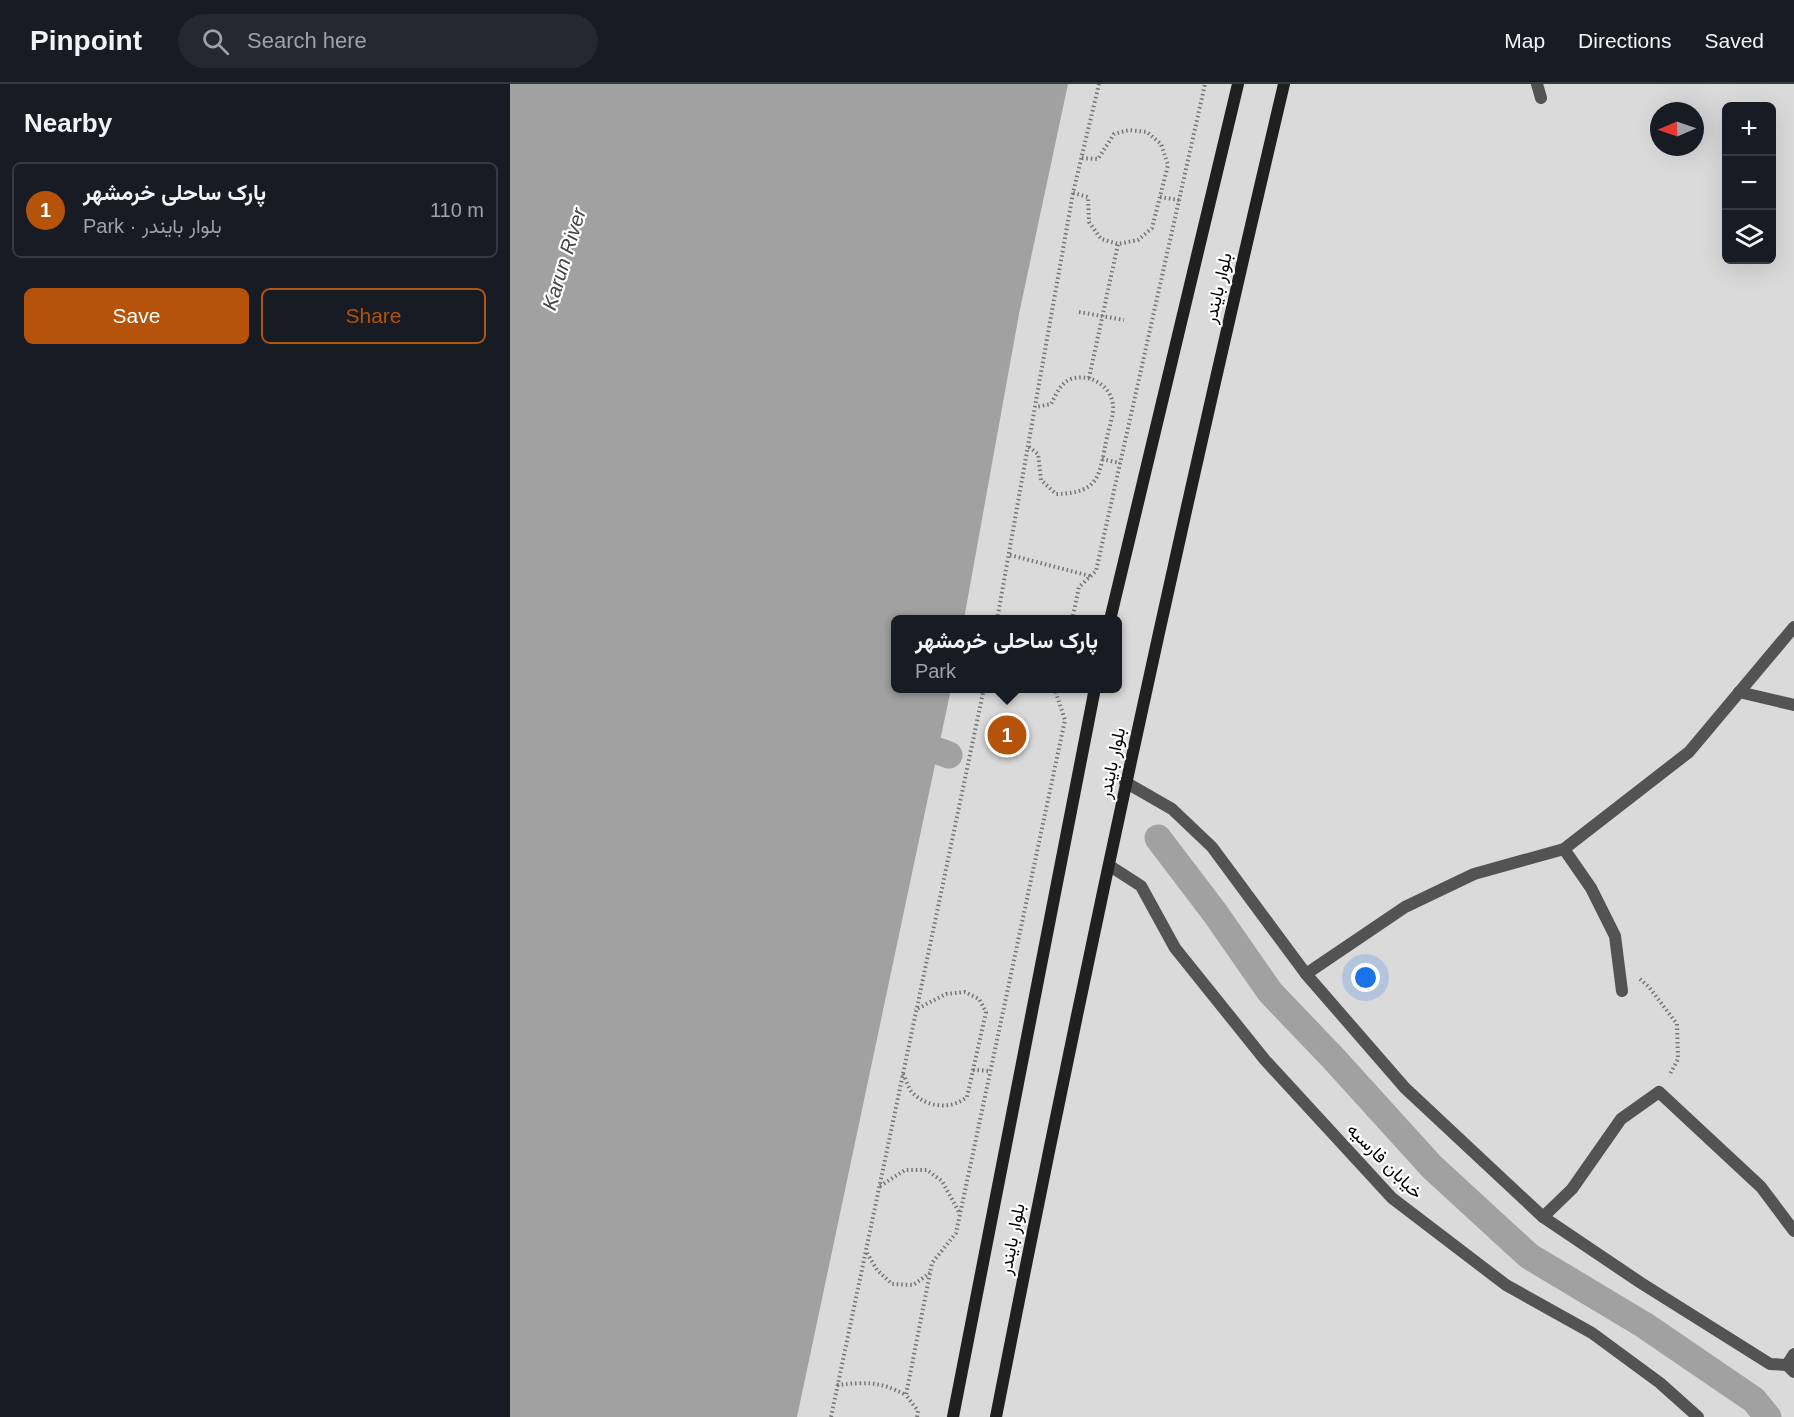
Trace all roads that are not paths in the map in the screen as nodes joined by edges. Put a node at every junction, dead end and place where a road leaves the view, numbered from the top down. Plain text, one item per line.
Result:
1 (1238, 84) edge
2 (1284, 84) edge
3 (1536, 84) edge
4 (1540, 98) dead end
5 (1111, 615) edge
6 (1794, 627) edge
7 (1739, 692) junction
8 (1094, 693) edge
9 (1794, 705) edge
10 (1125, 782) junction
11 (1564, 849) junction
12 (1110, 866) junction
13 (1306, 974) junction
14 (1622, 992) dead end
15 (1543, 1217) junction
16 (1794, 1231) edge
17 (1792, 1364) edge
18 (953, 1417) edge
19 (996, 1417) edge
20 (1698, 1417) edge

1 - 5 street, بلوار بایندر
2 - 10 street, بلوار بایندر
3 - 4 street
6 - 7 street
7 - 9 street
7 - 11 street
8 - 18 street, بلوار بایندر
10 - 12 street, بلوار بایندر
10 - 13 street
11 - 13 street
11 - 14 street
12 - 19 street, بلوار بایندر
12 - 20 street, خیابان فارسیه
13 - 15 street
15 - 16 street
15 - 17 street

